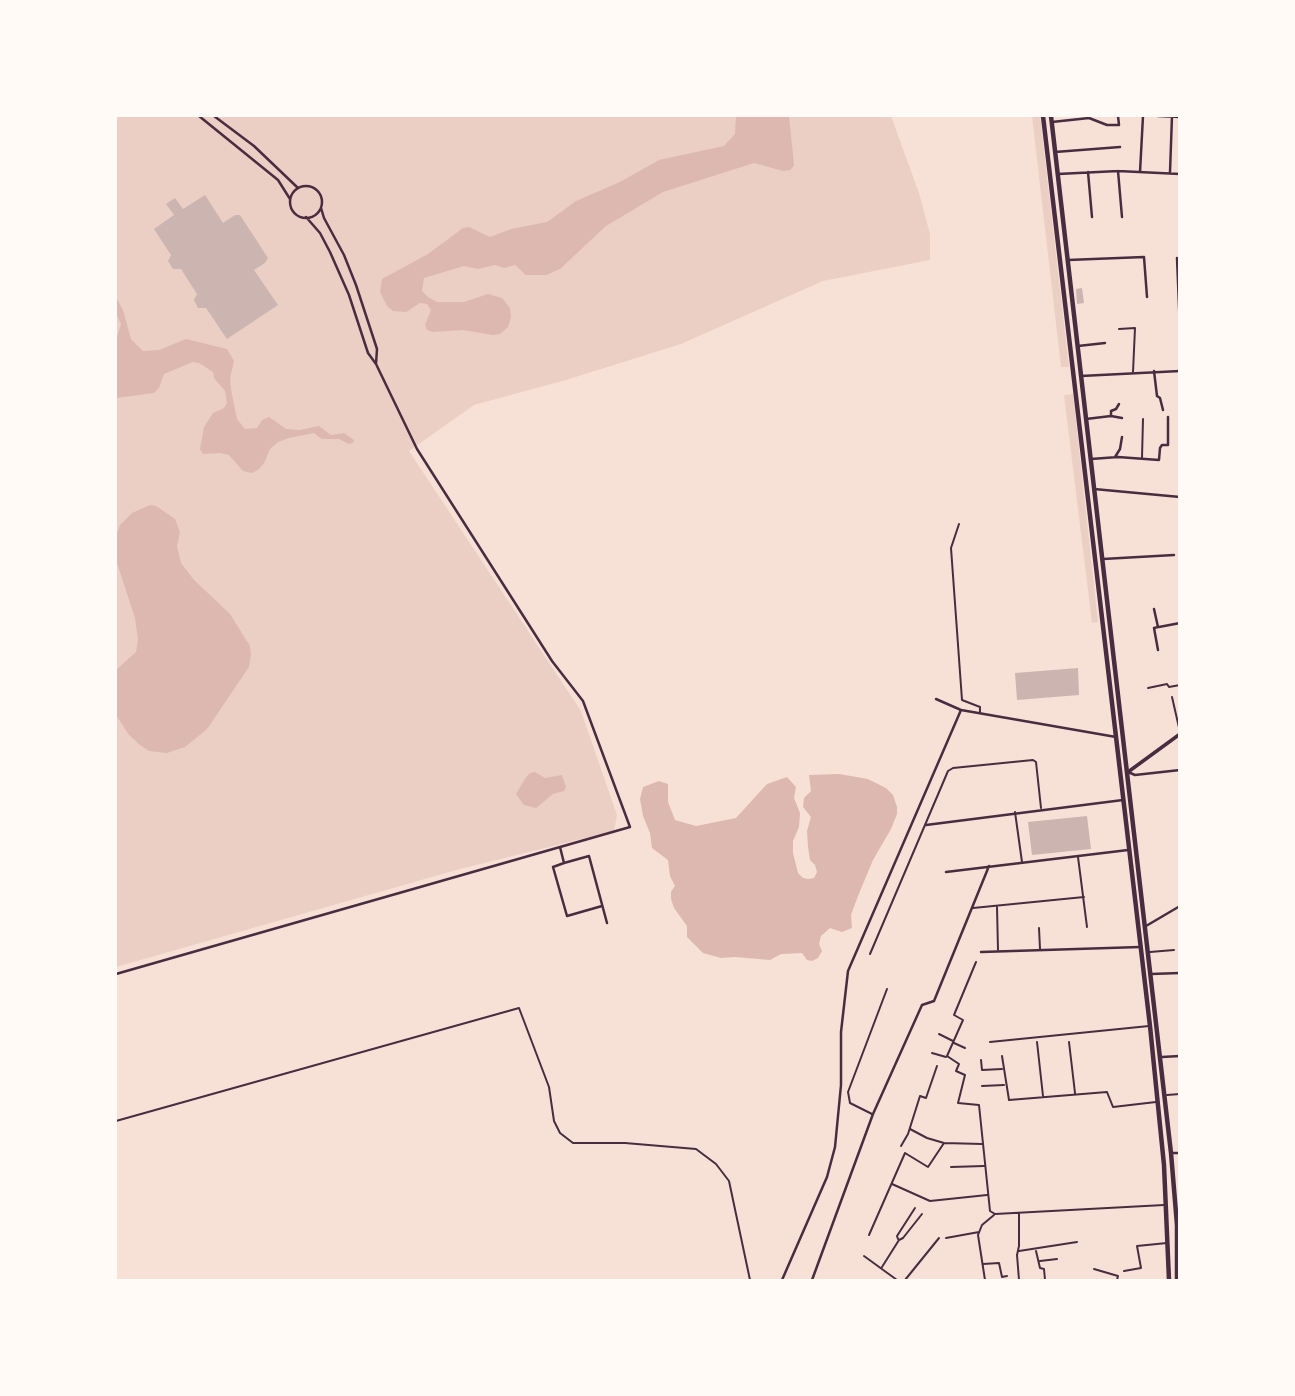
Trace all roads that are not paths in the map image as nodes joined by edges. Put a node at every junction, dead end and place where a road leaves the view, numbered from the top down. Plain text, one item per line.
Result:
1 (199, 116) edge
2 (214, 116) edge
3 (1043, 116) edge
4 (1051, 116) edge
5 (1118, 116) edge
6 (1143, 116) edge
7 (1158, 116) edge
8 (1172, 116) edge
9 (1180, 117) edge
10 (1052, 122) junction
11 (231, 129) junction
12 (225, 137) junction
13 (1120, 147) dead end
14 (1055, 152) junction
15 (1118, 171) junction
16 (1088, 172) junction
17 (1140, 172) junction
18 (1058, 174) junction
19 (1170, 174) junction
20 (1180, 174) edge
21 (298, 188) junction
22 (290, 199) junction
23 (321, 208) junction
24 (1092, 217) dead end
25 (1122, 217) dead end
26 (306, 218) junction
27 (1177, 258) dead end
28 (1068, 260) junction
29 (1178, 274) edge
30 (360, 297) junction
31 (1147, 297) dead end
32 (351, 301) junction
33 (1119, 328) dead end
34 (1180, 330) edge
35 (1105, 343) dead end
36 (1078, 346) junction
37 (376, 364) junction
38 (1180, 371) edge
39 (1133, 372) junction
40 (1154, 372) junction
41 (1073, 376) junction
42 (1081, 376) junction
43 (1119, 404) dead end
44 (1163, 410) dead end
45 (1111, 416) junction
46 (1168, 417) dead end
47 (1122, 418) dead end
48 (1086, 419) junction
49 (1143, 419) dead end
50 (1122, 437) dead end
51 (1115, 457) junction
52 (1091, 459) junction
53 (1142, 459) junction
54 (1086, 488) junction
55 (1094, 489) junction
56 (1180, 497) edge
57 (959, 524) dead end
58 (1174, 555) dead end
59 (1103, 559) junction
60 (1154, 609) dead end
61 (1180, 623) edge
62 (1158, 627) junction
63 (1111, 629) junction
64 (1103, 630) junction
65 (1158, 650) dead end
66 (1180, 685) edge
67 (1148, 688) dead end
68 (1172, 697) dead end
69 (936, 699) dead end
70 (961, 709) junction
71 (981, 714) junction
72 (1180, 733) edge
73 (1116, 737) junction
74 (1180, 770) edge
75 (1128, 772) junction
76 (1120, 777) junction
77 (1123, 800) junction
78 (1041, 809) junction
79 (1015, 812) junction
80 (926, 825) junction
81 (560, 847) junction
82 (1128, 850) junction
83 (1078, 856) junction
84 (1022, 862) junction
85 (564, 863) junction
86 (989, 866) junction
87 (946, 872) dead end
88 (1084, 897) junction
89 (602, 906) junction
90 (1180, 906) edge
91 (996, 907) junction
92 (971, 908) junction
93 (607, 923) dead end
94 (1146, 926) junction
95 (1087, 927) dead end
96 (1039, 928) dead end
97 (1140, 947) junction
98 (1040, 950) junction
99 (1174, 950) dead end
100 (998, 951) junction
101 (1149, 952) junction
102 (981, 953) dead end
103 (870, 954) dead end
104 (976, 962) dead end
105 (1180, 972) edge
106 (116, 974) edge
107 (1151, 974) junction
108 (887, 989) dead end
109 (1153, 994) junction
110 (1146, 995) junction
111 (1150, 1026) junction
112 (939, 1034) dead end
113 (953, 1042) junction
114 (989, 1042) dead end
115 (1037, 1042) dead end
116 (1069, 1042) dead end
117 (965, 1048) dead end
118 (932, 1053) dead end
119 (947, 1056) junction
120 (1002, 1056) dead end
121 (1180, 1056) edge
122 (1160, 1058) junction
123 (981, 1060) dead end
124 (937, 1066) dead end
125 (1003, 1069) junction
126 (1005, 1085) junction
127 (982, 1086) dead end
128 (1075, 1094) junction
129 (1180, 1094) edge
130 (1165, 1095) junction
131 (1044, 1097) junction
132 (1157, 1102) junction
133 (873, 1114) junction
134 (116, 1121) edge
135 (909, 1128) junction
136 (944, 1143) junction
137 (983, 1144) junction
138 (901, 1146) dead end
139 (1171, 1153) junction
140 (1180, 1153) edge
141 (1163, 1154) junction
142 (985, 1166) junction
143 (951, 1167) dead end
144 (892, 1184) junction
145 (1177, 1192) edge
146 (988, 1195) junction
147 (1175, 1204) junction
148 (1167, 1205) junction
149 (915, 1209) dead end
150 (1019, 1213) junction
151 (922, 1214) dead end
152 (995, 1214) junction
153 (979, 1232) junction
154 (869, 1235) dead end
155 (939, 1238) dead end
156 (946, 1238) dead end
157 (899, 1240) junction
158 (1077, 1242) dead end
159 (1168, 1243) junction
160 (1035, 1250) junction
161 (1018, 1251) junction
162 (1178, 1254) edge
163 (864, 1256) dead end
164 (1057, 1259) dead end
165 (1039, 1261) junction
166 (982, 1264) junction
167 (882, 1267) junction
168 (1094, 1269) dead end
169 (1124, 1271) dead end
170 (1007, 1276) dead end
171 (893, 1279) edge
172 (750, 1280) edge
173 (782, 1280) edge
174 (812, 1280) edge
175 (897, 1280) edge
176 (905, 1280) edge
177 (985, 1280) edge
178 (1020, 1280) edge
179 (1045, 1280) edge
180 (1117, 1280) edge
181 (1169, 1280) edge
182 (1177, 1280) edge

1 - 12 street
2 - 11 street
3 - 41 main road
4 - 10 main road
5 - 10 street
6 - 17 street
7 - 8 street
8 - 9 street
8 - 19 street
10 - 14 main road
11 - 12 street
11 - 21 street
12 - 22 street
13 - 14 street
14 - 18 main road
15 - 16 street
15 - 17 street
15 - 25 street
16 - 18 street
16 - 24 street
17 - 19 street
18 - 28 main road
19 - 20 street
21 - 22 street
21 - 23 street
22 - 26 street
23 - 26 street
23 - 30 street
26 - 32 street
27 - 29 street
28 - 31 street
28 - 36 main road
29 - 34 street
30 - 32 street
30 - 37 street
32 - 37 street
33 - 39 lane
35 - 36 street
36 - 42 main road
37 - 81 street
38 - 40 street
39 - 40 street
39 - 42 street
40 - 44 street
41 - 42 main road
41 - 54 main road
42 - 48 main road
43 - 45 street
45 - 47 street
45 - 48 street
46 - 53 street
48 - 52 main road
49 - 53 lane
50 - 51 street
51 - 52 street
51 - 53 street
52 - 55 main road
54 - 55 main road
54 - 64 main road
55 - 56 street
55 - 59 main road
57 - 71 lane
58 - 59 street
59 - 63 main road
60 - 62 street
61 - 62 street
62 - 65 street
63 - 64 main road
63 - 75 main road
64 - 73 main road
66 - 67 lane
68 - 72 lane
69 - 70 street
70 - 71 street
70 - 173 street
71 - 73 street
72 - 75 main road
73 - 76 main road
74 - 75 street
75 - 76 main road
75 - 94 main road
76 - 77 main road
77 - 78 street
77 - 82 main road
78 - 79 street
78 - 80 lane
79 - 80 street
79 - 84 lane
80 - 103 lane
81 - 85 street
81 - 106 street
82 - 83 street
82 - 97 main road
83 - 84 street
83 - 88 lane
84 - 86 street
85 - 89 street
85 - 89 street
86 - 87 street
86 - 92 street
88 - 91 lane
88 - 95 lane
89 - 93 street
90 - 94 street
91 - 92 lane
91 - 100 lane
92 - 133 street
94 - 101 main road
96 - 98 lane
97 - 98 street
97 - 110 main road
98 - 100 street
99 - 101 lane
100 - 102 street
101 - 107 main road
104 - 113 lane
105 - 107 street
107 - 109 main road
108 - 133 lane
109 - 110 main road
109 - 122 main road
110 - 111 main road
111 - 114 lane
111 - 132 main road
112 - 113 lane
113 - 117 lane
113 - 119 lane
115 - 131 lane
116 - 128 lane
118 - 119 lane
119 - 137 lane
120 - 125 lane
121 - 122 street
122 - 130 main road
123 - 125 lane
124 - 135 lane
125 - 126 lane
126 - 127 lane
126 - 131 lane
128 - 131 lane
128 - 132 lane
129 - 130 lane
130 - 139 main road
132 - 141 main road
133 - 174 street
134 - 172 lane
135 - 136 lane
135 - 138 lane
136 - 137 lane
136 - 144 lane
137 - 142 lane
139 - 140 street
139 - 141 main road
139 - 145 main road
141 - 148 main road
142 - 143 lane
142 - 146 lane
144 - 146 lane
144 - 154 lane
145 - 147 main road
146 - 152 lane
147 - 148 main road
147 - 162 main road
148 - 150 lane
148 - 159 main road
149 - 157 lane
150 - 152 lane
150 - 161 lane
151 - 157 lane
152 - 153 lane
153 - 156 lane
153 - 166 lane
155 - 176 lane
157 - 167 lane
158 - 160 lane
159 - 169 lane
159 - 181 main road
160 - 161 lane
160 - 165 lane
161 - 178 lane
162 - 182 main road
163 - 167 lane
164 - 165 lane
165 - 179 lane
166 - 170 lane
166 - 177 lane
167 - 171 lane
168 - 180 lane
171 - 175 lane

